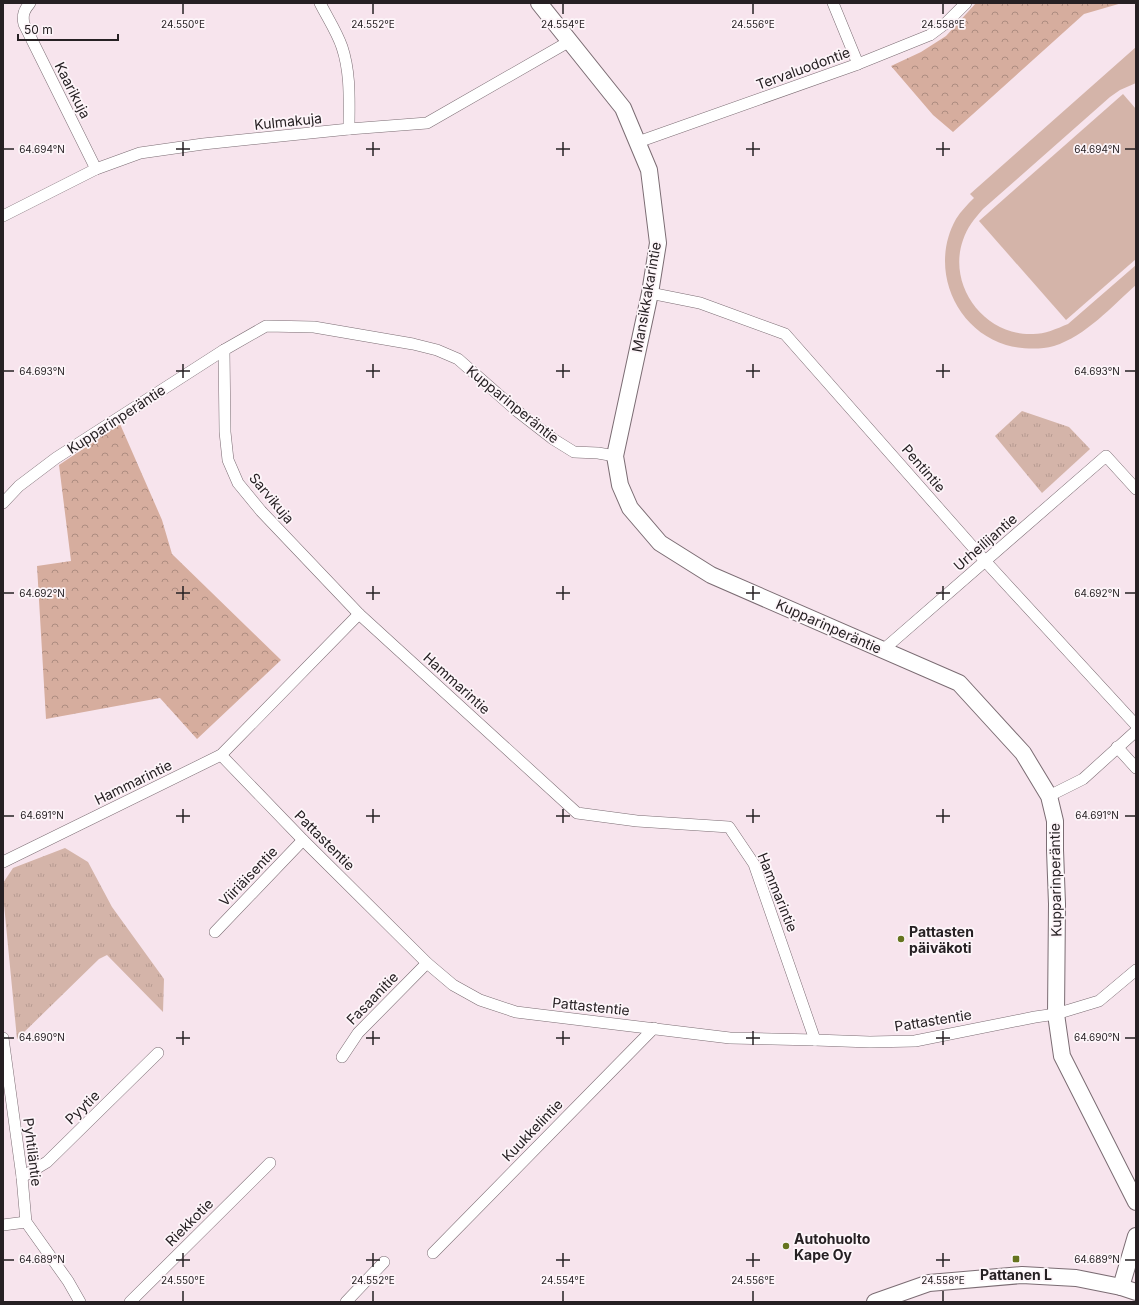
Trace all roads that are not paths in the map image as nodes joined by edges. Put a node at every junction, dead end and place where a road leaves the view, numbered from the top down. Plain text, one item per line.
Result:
1 (30, 3) edge
2 (320, 3) edge
3 (539, 3) edge
4 (833, 3) edge
5 (966, 3) edge
6 (570, 41) junction
7 (858, 64) junction
8 (349, 129) junction
9 (638, 142) junction
10 (96, 169) junction
11 (3, 216) edge
12 (650, 293) junction
13 (224, 350) junction
14 (615, 456) junction
15 (1136, 489) edge
16 (3, 503) edge
17 (986, 562) junction
18 (359, 614) junction
19 (883, 650) junction
20 (1136, 725) edge
21 (1136, 731) edge
22 (1117, 747) junction
23 (221, 755) junction
24 (1136, 768) edge
25 (1049, 796) junction
26 (303, 840) junction
27 (3, 862) edge
28 (215, 932) dead end
29 (428, 964) junction
30 (1136, 970) edge
31 (1056, 1014) junction
32 (654, 1028) junction
33 (3, 1038) edge
34 (815, 1040) junction
35 (158, 1052) dead end
36 (342, 1057) dead end
37 (5, 1065) edge
38 (270, 1163) dead end
39 (22, 1177) junction
40 (1134, 1199) edge
41 (26, 1222) junction
42 (3, 1225) edge
43 (1136, 1236) edge
44 (433, 1253) dead end
45 (384, 1262) dead end
46 (1129, 1290) edge
47 (80, 1302) edge
48 (130, 1302) edge
49 (346, 1302) edge
50 (875, 1302) edge

1 - 10 street, Kaarikuja
2 - 8 street
3 - 6 street, Mansikkakarintie
4 - 7 street
5 - 7 street, Tervaluodontie
6 - 8 street, Kulmakuja
6 - 9 street, Mansikkakarintie
7 - 9 street, Tervaluodontie
8 - 10 street, Kulmakuja
9 - 12 street, Mansikkakarintie
10 - 11 street, Kulmakuja
12 - 14 street, Mansikkakarintie
12 - 17 street, Pentintie
13 - 14 street, Kupparinperäntie
13 - 16 street, Kupparinperäntie
13 - 18 street, Sarvikuja
14 - 19 street, Kupparinperäntie
15 - 17 street, Urheilijantie
17 - 19 street, Urheilijantie
17 - 20 street, Pentintie
18 - 23 street, Hammarintie
18 - 34 street, Hammarintie
19 - 25 street, Kupparinperäntie
21 - 22 street
22 - 24 street
22 - 25 street
23 - 26 street, Pattastentie
23 - 27 street, Hammarintie
25 - 31 street, Kupparinperäntie
26 - 28 street, Viiriäisentie
26 - 29 street, Pattastentie
29 - 32 street, Pattastentie
29 - 36 street, Fasaanitie
30 - 31 street, Pattastentie
31 - 34 street, Pattastentie
31 - 40 street, Kupparinperäntie
32 - 34 street, Pattastentie
32 - 44 street, Kuukkelintie
33 - 37 street, Pyhtiläntie
35 - 39 street, Pyytie
37 - 39 street, Pyhtiläntie
38 - 48 street, Riekkotie
39 - 41 street, Pyhtiläntie
41 - 42 street
41 - 47 street
43 - 46 street
45 - 49 street
46 - 50 street

